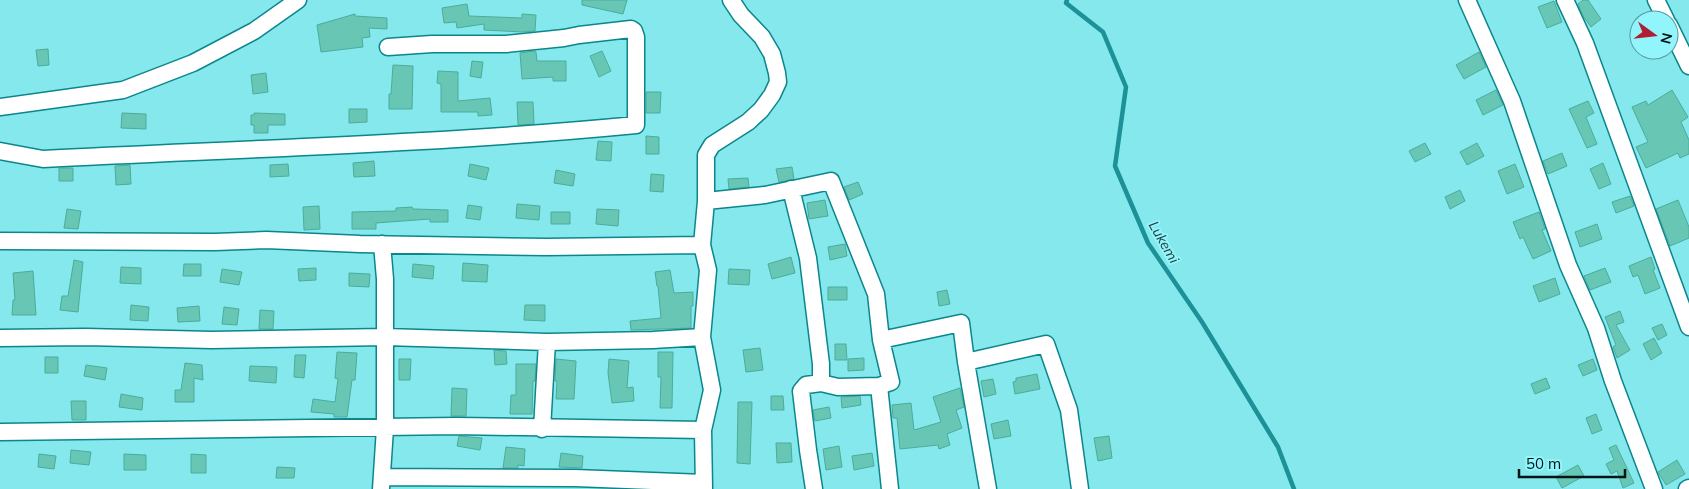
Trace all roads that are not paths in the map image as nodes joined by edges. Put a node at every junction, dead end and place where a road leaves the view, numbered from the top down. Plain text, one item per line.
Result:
1 (298, 0) edge
2 (731, 0) edge
3 (1467, 0) edge
4 (1565, 0) edge
5 (1679, 46) edge
6 (388, 47) dead end
7 (1689, 66) edge
8 (0, 107) edge
9 (0, 151) edge
10 (791, 189) junction
11 (706, 201) junction
12 (0, 242) edge
13 (382, 244) junction
14 (702, 245) junction
15 (1689, 328) edge
16 (385, 337) junction
17 (702, 337) junction
18 (0, 338) edge
19 (881, 340) junction
20 (547, 342) junction
21 (966, 362) junction
22 (821, 383) junction
23 (879, 386) junction
24 (385, 428) junction
25 (542, 429) junction
26 (703, 430) junction
27 (0, 432) edge
28 (382, 483) edge
29 (704, 486) edge
30 (814, 489) edge
31 (890, 489) edge
32 (988, 489) edge
33 (1080, 489) edge
34 (1654, 489) edge

1 - 8 street
2 - 11 street
3 - 34 street
4 - 15 street
5 - 7 street
6 - 9 street
10 - 11 street
10 - 19 street
10 - 22 street
11 - 14 street
12 - 13 street
13 - 14 street
13 - 16 street
14 - 17 street
16 - 18 street
16 - 20 street
16 - 24 street
17 - 20 street
17 - 26 street
19 - 21 street
19 - 23 street
20 - 25 street
21 - 32 street
21 - 33 street
22 - 23 street
22 - 30 street
23 - 31 street
24 - 25 street
24 - 27 street
24 - 28 street
25 - 26 street
26 - 29 street
28 - 29 street

